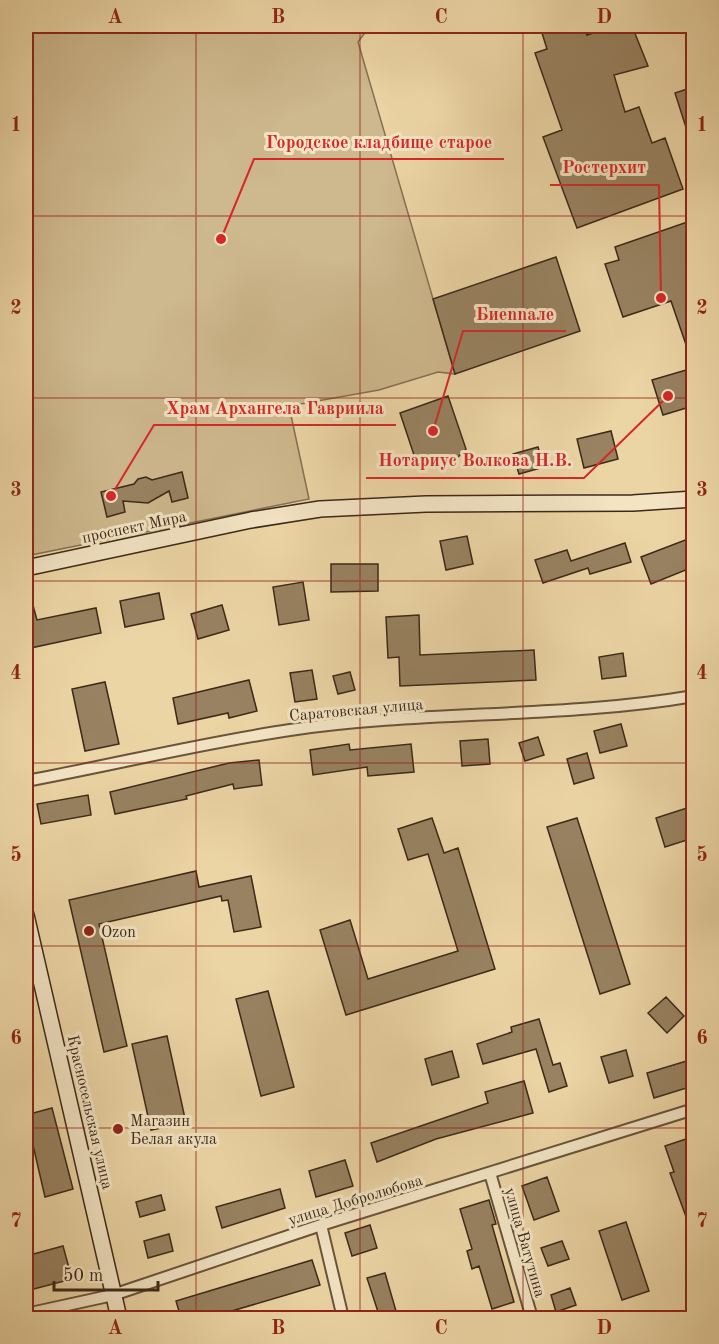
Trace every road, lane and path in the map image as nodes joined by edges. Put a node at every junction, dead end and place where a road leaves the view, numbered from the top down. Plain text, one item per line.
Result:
1 (693, 499) edge
2 (26, 568) edge
3 (693, 696) edge
4 (26, 781) edge
5 (26, 915) edge
6 (693, 1110) edge
7 (490, 1173) junction
8 (321, 1225) junction
9 (113, 1295) junction
10 (26, 1314) edge
11 (119, 1318) edge
12 (343, 1318) edge
13 (532, 1318) edge

1 - 2 main road, проспект Мира
3 - 4 street, Саратовская улица
5 - 9 main road, Красносельская улица
6 - 7 street, улица Добролюбова
7 - 8 street, улица Добролюбова
7 - 13 street, улица Ватутина
8 - 9 street, улица Добролюбова
8 - 12 street
9 - 10 street, улица Добролюбова
9 - 11 main road, Красносельская улица

